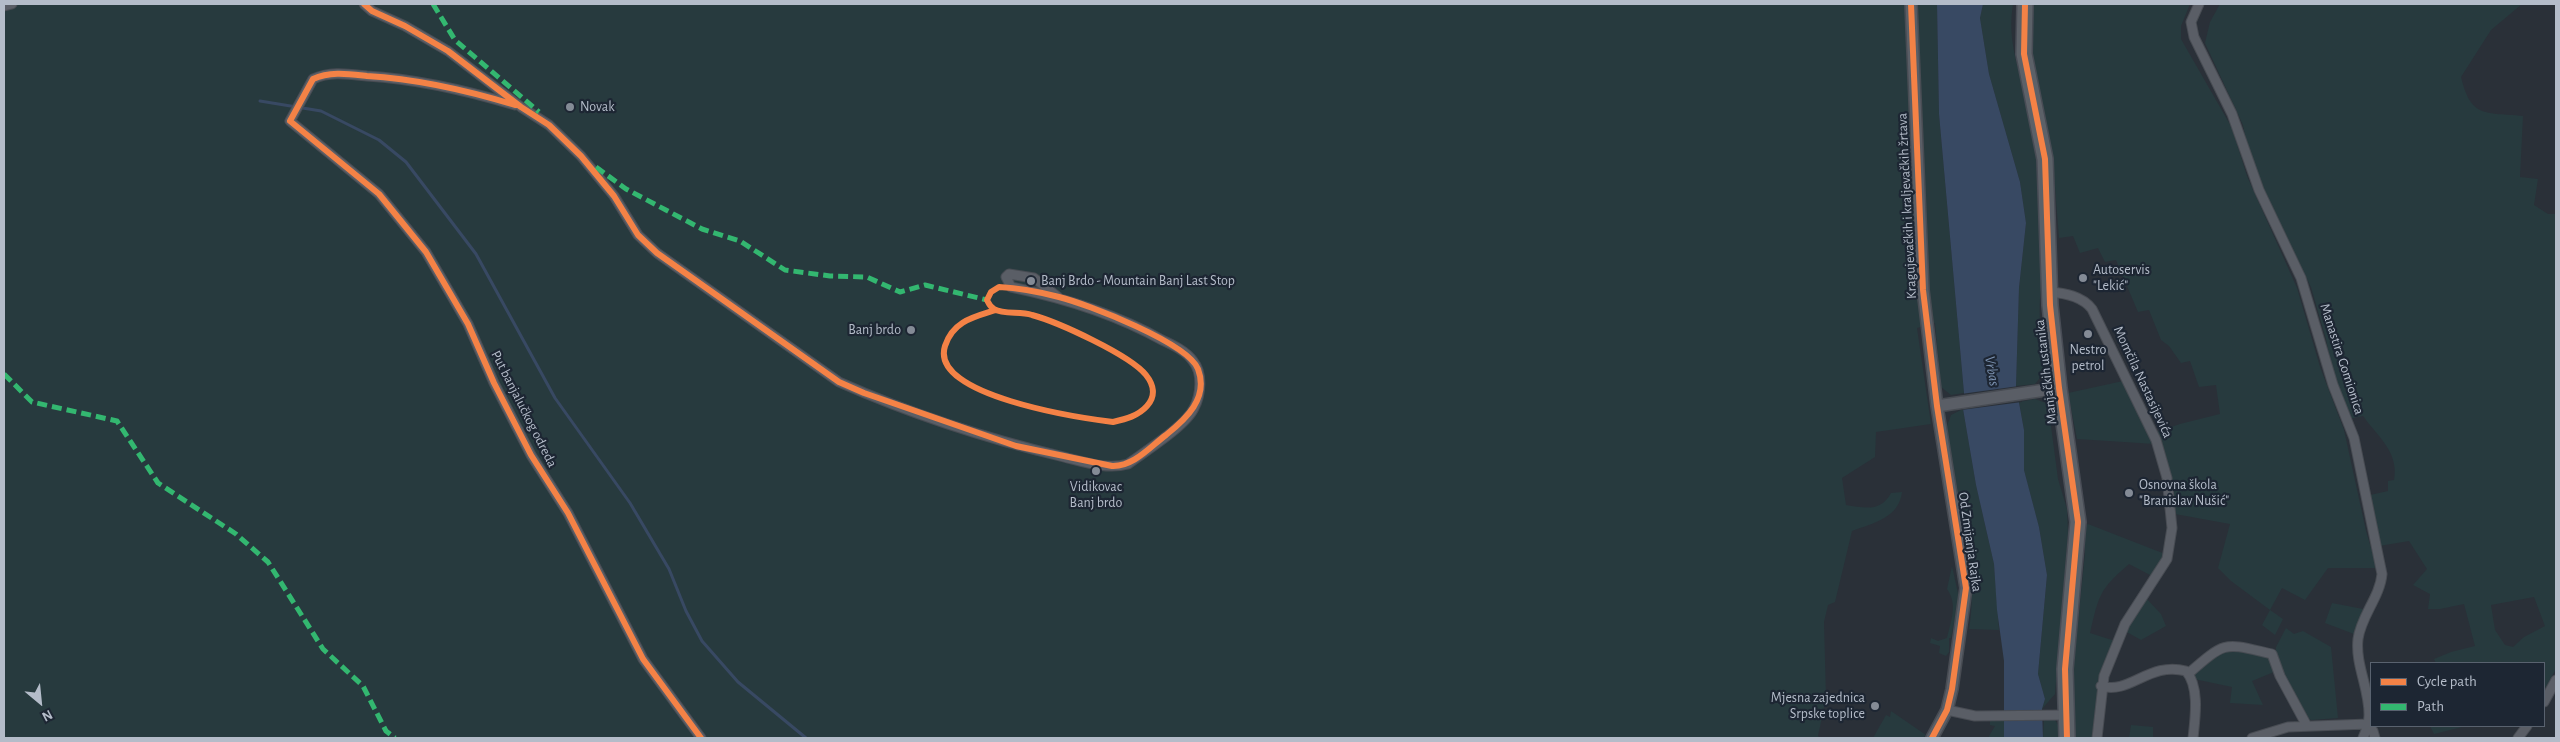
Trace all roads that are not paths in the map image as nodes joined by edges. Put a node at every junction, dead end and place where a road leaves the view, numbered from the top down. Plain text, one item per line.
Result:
1 (12, 4) edge
2 (364, 4) edge
3 (1911, 4) edge
4 (2025, 4) edge
5 (2199, 4) edge
6 (4, 6) edge
7 (520, 107) junction
8 (2049, 292) junction
9 (1058, 296) junction
10 (2058, 388) junction
11 (1937, 406) junction
12 (2189, 673) junction
13 (2556, 680) edge
14 (2102, 686) junction
15 (2545, 700) edge
16 (1947, 710) junction
17 (2066, 715) junction
18 (2368, 724) junction
19 (2307, 726) junction
20 (2370, 726) edge
21 (2527, 727) edge
22 (702, 738) edge
23 (1932, 738) edge
24 (2067, 738) edge
25 (2097, 738) edge
26 (2193, 738) edge
27 (2252, 738) edge
28 (2363, 738) edge
29 (2518, 738) edge

1 - 6 street
2 - 7 street
3 - 11 street, Kragujevačkih i kraljevačkih žrtava
4 - 8 main road, Manjačkih ustanika
5 - 18 street, Manastira Gomionica
7 - 9 street
7 - 22 street, Put banjalučkog odreda
8 - 10 main road, Manjačkih ustanika
8 - 14 street, Momčila Nastasijevića
9 - 9 street
10 - 11 street
10 - 17 main road, Manjačkih ustanika
11 - 16 street, Od Zmijanja Rajka
12 - 14 street
12 - 19 street
12 - 26 street
13 - 15 street
14 - 25 street, Momčila Nastasijevića
16 - 17 street
16 - 23 street, Od Zmijanja Rajka
17 - 24 main road, Manjačkih ustanika
18 - 19 street
18 - 20 street
18 - 28 street, Manastira Gomionica
19 - 27 street
21 - 29 street

